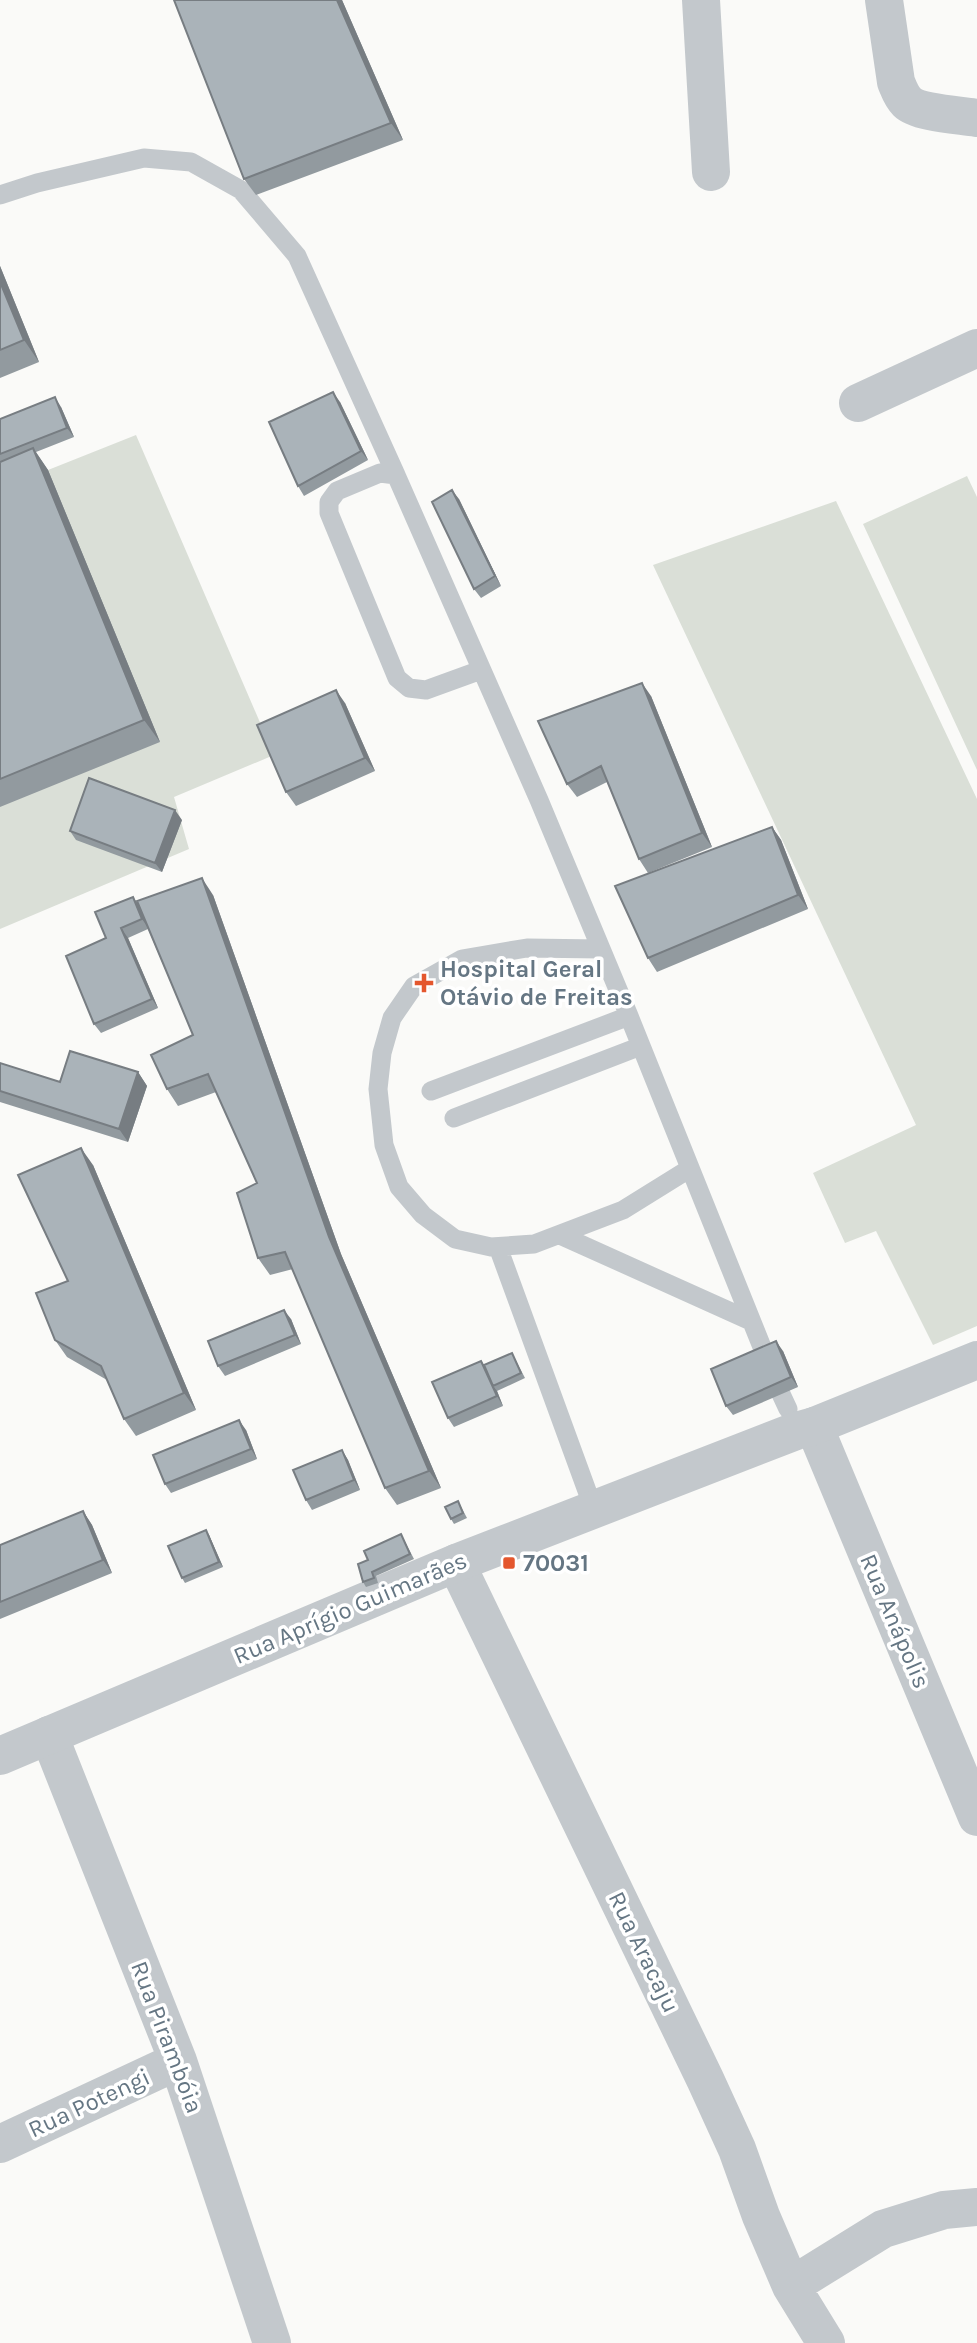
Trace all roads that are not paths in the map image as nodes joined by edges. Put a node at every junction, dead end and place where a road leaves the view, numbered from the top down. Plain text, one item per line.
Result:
1 (701, 0) edge
2 (884, 0) edge
3 (977, 118) edge
4 (711, 172) dead end
5 (0, 195) edge
6 (977, 348) edge
7 (858, 403) dead end
8 (396, 475) junction
9 (481, 670) junction
10 (601, 949) junction
11 (629, 1016) junction
12 (641, 1046) junction
13 (431, 1091) dead end
14 (453, 1118) dead end
15 (689, 1169) junction
16 (560, 1235) junction
17 (498, 1247) junction
18 (751, 1321) junction
19 (766, 1357) edge
20 (977, 1360) edge
21 (795, 1415) junction
22 (594, 1510) junction
23 (456, 1563) junction
24 (49, 1735) junction
25 (0, 1756) edge
26 (977, 1816) edge
27 (178, 2062) junction
28 (0, 2144) edge
29 (977, 2207) edge
30 (791, 2286) junction
31 (272, 2343) edge
32 (826, 2343) edge

1 - 4 street
2 - 3 street
5 - 8 lane
6 - 7 street
8 - 9 lane
8 - 9 lane
9 - 10 lane
10 - 11 lane
10 - 17 lane
11 - 12 lane
11 - 13 lane
12 - 14 lane
12 - 15 lane
15 - 16 lane
15 - 18 lane
16 - 17 lane
16 - 18 lane
17 - 22 lane
18 - 19 lane
20 - 21 street, Rua Aprígio Guimarães
21 - 22 street, Rua Aprígio Guimarães
21 - 26 street, Rua Anápolis
22 - 23 street, Rua Aprígio Guimarães
23 - 24 street, Rua Aprígio Guimarães
23 - 30 street, Rua Aracaju
24 - 25 street, Rua Aprígio Guimarães
24 - 27 street, Rua Pirambóia
27 - 28 street, Rua Potengi
27 - 31 street, Rua Pirambóia
29 - 30 street
30 - 32 street, Rua Aracaju

